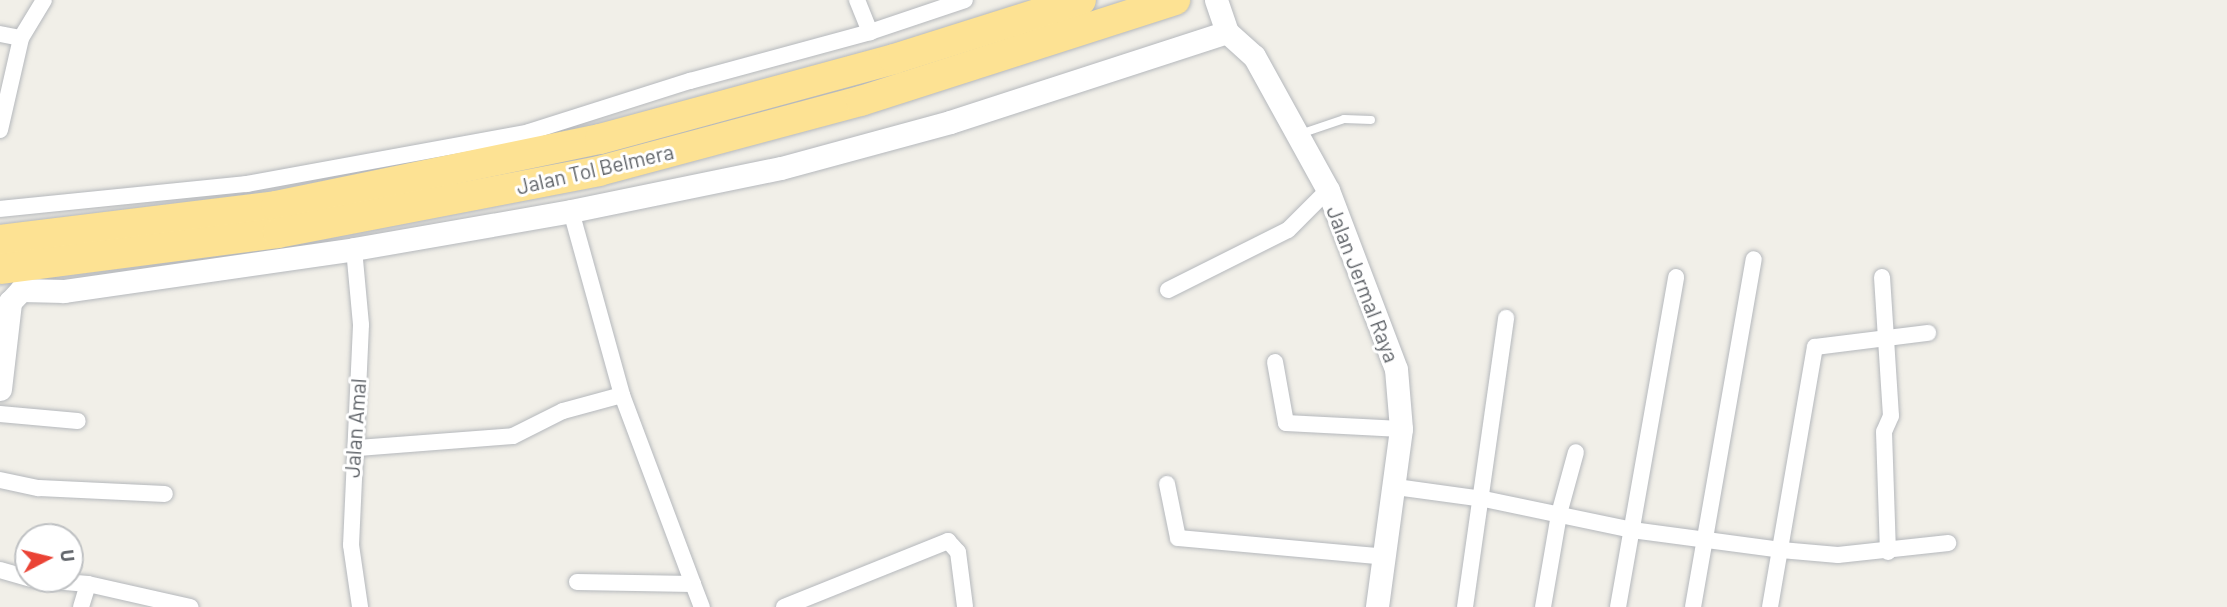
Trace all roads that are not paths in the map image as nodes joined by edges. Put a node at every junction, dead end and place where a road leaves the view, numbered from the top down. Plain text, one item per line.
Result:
1 (44, 0) edge
2 (857, 0) edge
3 (965, 0) edge
4 (1081, 0) edge
5 (1175, 0) edge
6 (1216, 0) edge
7 (870, 32) junction
8 (1227, 32) junction
9 (0, 34) edge
10 (21, 38) junction
11 (1371, 120) dead end
12 (0, 130) edge
13 (1300, 134) junction
14 (1328, 190) junction
15 (0, 209) edge
16 (571, 211) junction
17 (0, 240) edge
18 (354, 248) junction
19 (1754, 259) dead end
20 (0, 269) edge
21 (1676, 277) dead end
22 (1882, 278) dead end
23 (1168, 290) dead end
24 (5, 303) edge
25 (1506, 318) dead end
26 (1928, 333) dead end
27 (1887, 337) junction
28 (1275, 362) dead end
29 (0, 376) edge
30 (621, 394) junction
31 (0, 414) edge
32 (78, 421) dead end
33 (1401, 429) junction
34 (358, 448) junction
35 (1576, 452) dead end
36 (0, 480) edge
37 (1167, 484) dead end
38 (1396, 486) junction
39 (165, 494) dead end
40 (1484, 499) junction
41 (1559, 514) junction
42 (1632, 530) junction
43 (1705, 541) junction
44 (1948, 543) dead end
45 (1781, 550) junction
46 (1888, 552) junction
47 (1385, 557) junction
48 (577, 582) dead end
49 (84, 584) edge
50 (88, 584) junction
51 (693, 584) junction
52 (81, 607) edge
53 (190, 607) edge
54 (360, 607) edge
55 (702, 607) edge
56 (784, 607) edge
57 (965, 607) edge
58 (1377, 607) edge
59 (1465, 607) edge
60 (1543, 607) edge
61 (1618, 607) edge
62 (1693, 607) edge
63 (1770, 607) edge

1 - 10 street
2 - 7 street
3 - 7 street
4 - 17 highway, Jalan Tol Belmera
5 - 20 highway, Jalan Tol Belmera
6 - 8 street
7 - 15 street
8 - 13 street, Jalan Jermal Raya
8 - 16 street
9 - 10 street
10 - 12 street
11 - 13 lane
13 - 14 street, Jalan Jermal Raya
14 - 23 street
14 - 33 street, Jalan Jermal Raya
16 - 18 street
16 - 30 street
18 - 24 street
18 - 34 street, Jalan Amal
19 - 43 street
21 - 42 street
22 - 27 street
24 - 29 street
25 - 40 street
26 - 27 street
27 - 45 street
27 - 46 street
28 - 33 street
30 - 34 street
30 - 51 street
31 - 32 street
33 - 38 street, Jalan Jermal Raya
34 - 54 street, Jalan Amal
35 - 41 street
36 - 39 street
37 - 47 street
38 - 40 street
38 - 47 street, Jalan Jermal Raya
40 - 41 street
40 - 59 street
41 - 42 street
41 - 60 street
42 - 43 street
42 - 61 street
43 - 45 street
43 - 62 street
44 - 46 street
45 - 46 street
45 - 63 street
47 - 58 street, Jalan Jermal Raya
48 - 51 street
49 - 50 street
50 - 52 street
50 - 53 street
51 - 55 street
56 - 57 street

